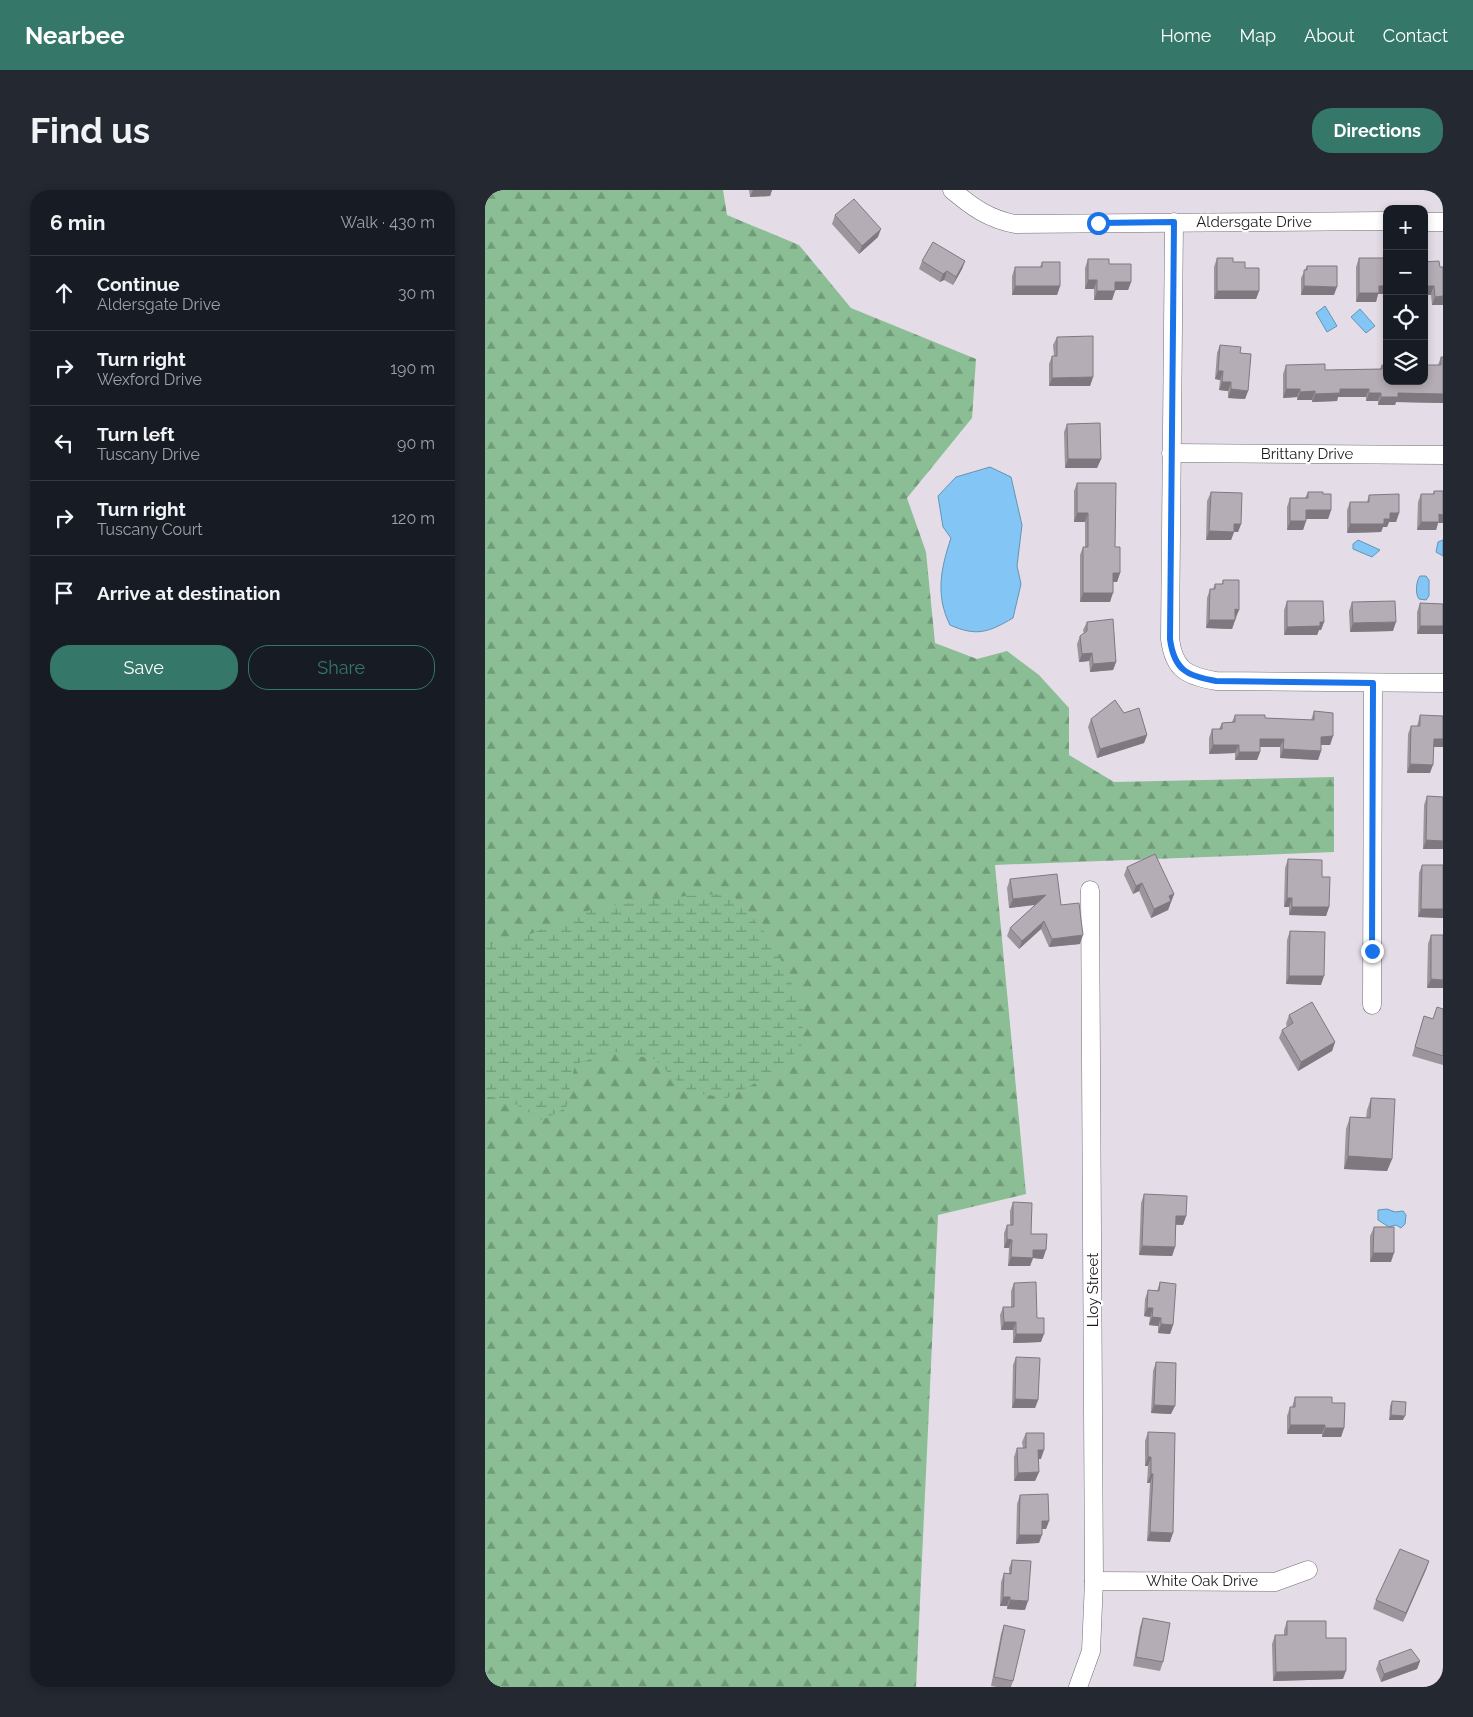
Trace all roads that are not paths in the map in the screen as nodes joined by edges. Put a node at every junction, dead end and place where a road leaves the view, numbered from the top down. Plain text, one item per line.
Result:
1 (952, 190) edge
2 (1383, 221) edge
3 (1174, 222) junction
4 (1428, 222) edge
5 (1443, 222) edge
6 (1171, 453) junction
7 (1443, 455) edge
8 (1373, 683) junction
9 (1443, 683) edge
10 (1090, 890) dead end
11 (1372, 1005) dead end
12 (1308, 1570) dead end
13 (1095, 1581) junction
14 (1078, 1687) edge

1 - 3 street, Aldersgate Drive
2 - 3 street, Aldersgate Drive
3 - 6 street
4 - 5 street
6 - 7 street, Brittany Drive
6 - 8 street
8 - 9 street
8 - 11 street
10 - 13 street, Lloy Street
12 - 13 street, White Oak Drive
13 - 14 street, Lloy Street

